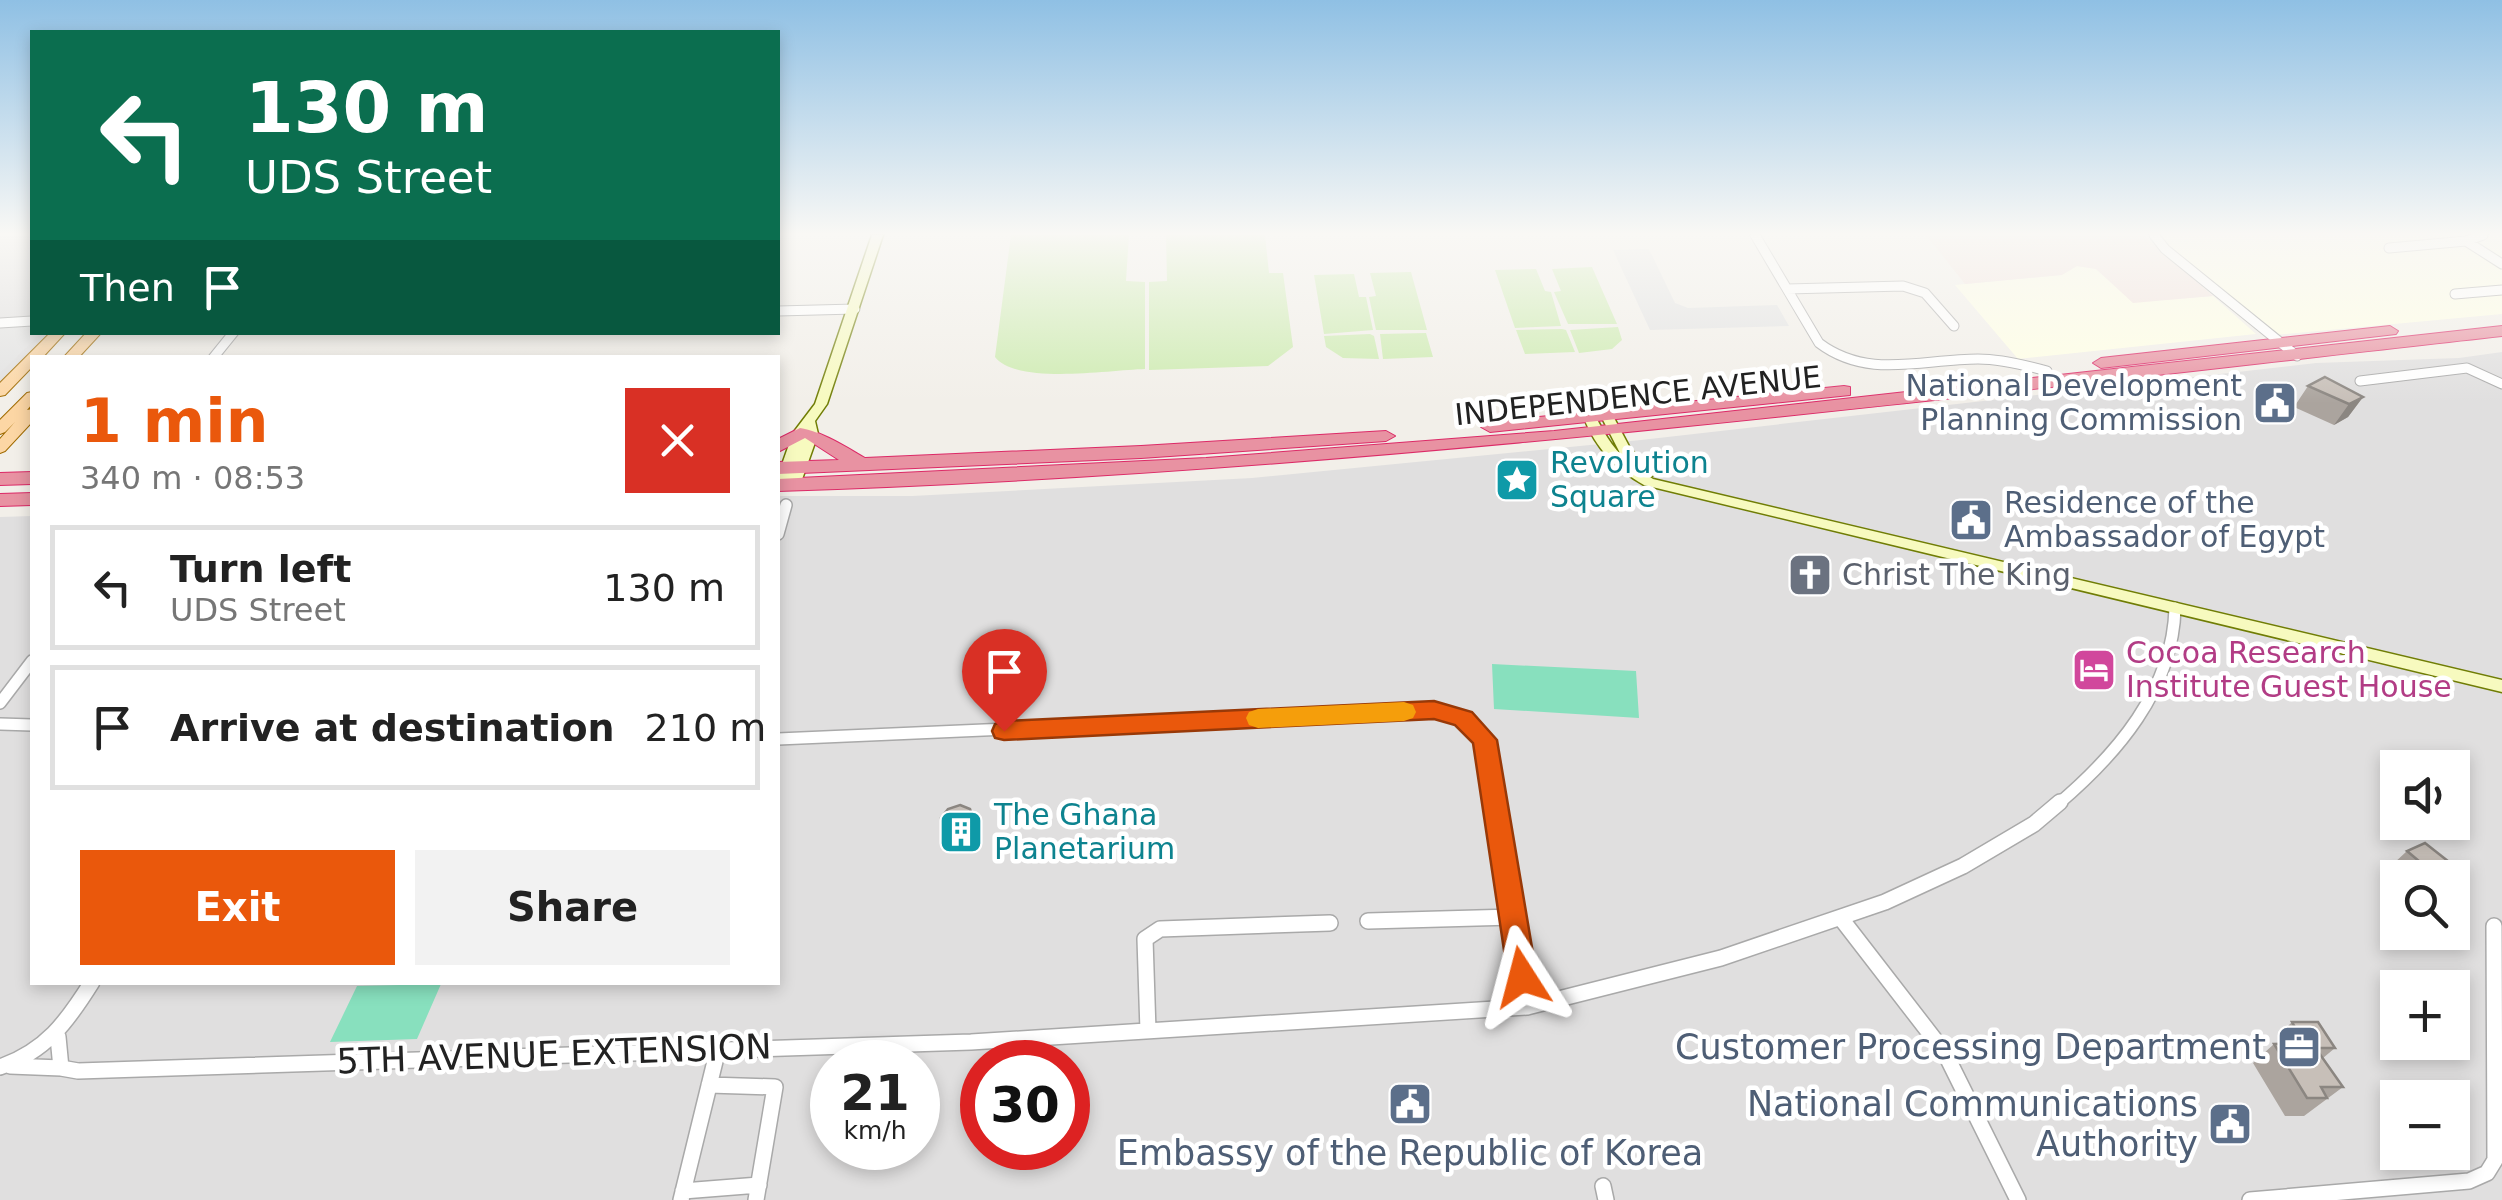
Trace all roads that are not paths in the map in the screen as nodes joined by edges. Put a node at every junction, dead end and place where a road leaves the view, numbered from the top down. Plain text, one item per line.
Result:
1 (861, 291) edge
2 (1788, 291) edge
3 (1919, 291) edge
4 (2219, 291) edge
5 (2490, 291) edge
6 (2456, 294) dead end
7 (855, 309) junction
8 (780, 310) edge
9 (2502, 320) edge
10 (30, 322) edge
11 (0, 323) edge
12 (1954, 326) dead end
13 (2502, 331) edge
14 (56, 335) edge
15 (71, 335) edge
16 (92, 335) edge
17 (107, 335) edge
18 (232, 335) edge
19 (2278, 342) junction
20 (36, 355) edge
21 (52, 355) edge
22 (73, 355) edge
23 (89, 355) edge
24 (215, 355) edge
25 (2296, 356) junction
26 (30, 361) edge
27 (2047, 370) junction
28 (30, 376) edge
29 (2360, 381) dead end
30 (2502, 384) edge
31 (0, 392) edge
32 (30, 398) edge
33 (0, 407) edge
34 (30, 414) edge
35 (1602, 424) junction
36 (0, 428) edge
37 (807, 430) junction
38 (780, 446) edge
39 (0, 448) edge
40 (864, 463) junction
41 (0, 479) edge
42 (786, 480) edge
43 (30, 482) edge
44 (30, 482) edge
45 (0, 487) edge
46 (0, 502) edge
47 (30, 502) edge
48 (780, 520) edge
49 (2175, 608) junction
50 (30, 664) edge
51 (2502, 686) edge
52 (0, 702) edge
53 (0, 724) edge
54 (30, 725) edge
55 (780, 739) edge
56 (1513, 917) junction
57 (1368, 921) dead end
58 (1843, 921) junction
59 (1330, 923) dead end
60 (2494, 926) dead end
61 (90, 985) edge
62 (1527, 1007) junction
63 (1148, 1031) junction
64 (58, 1037) junction
65 (718, 1050) junction
66 (3, 1066) edge
67 (61, 1068) junction
68 (710, 1086) junction
69 (758, 1192) edge
70 (682, 1196) edge
71 (2018, 1200) edge
72 (2250, 1200) edge

1 - 7 street
2 - 27 street
3 - 12 street
4 - 19 street
5 - 6 street
7 - 8 street
7 - 37 street
9 - 19 highway, INDEPENDENCE AVENUE
10 - 11 street
13 - 25 highway, INDEPENDENCE AVENUE
14 - 20 main road
15 - 21 main road
16 - 22 main road
17 - 23 main road
18 - 24 street
19 - 25 street
19 - 27 highway, INDEPENDENCE AVENUE
25 - 35 highway, INDEPENDENCE AVENUE
26 - 31 main road
27 - 35 highway, INDEPENDENCE AVENUE
28 - 33 main road
29 - 30 street
32 - 36 main road
34 - 39 main road
35 - 40 highway, INDEPENDENCE AVENUE
35 - 42 highway, INDEPENDENCE AVENUE
35 - 49 street
37 - 38 highway
37 - 40 highway
37 - 42 street
40 - 42 highway, INDEPENDENCE AVENUE
41 - 43 highway
42 - 48 street
44 - 45 highway
46 - 47 highway
49 - 51 street
49 - 58 street, 5TH AVENUE EXTENSION
50 - 52 street
53 - 54 street
55 - 56 street
56 - 57 street
56 - 62 street
58 - 62 street, 5TH AVENUE EXTENSION
58 - 71 street
59 - 63 street
60 - 72 street
61 - 64 street
62 - 63 street, 5TH AVENUE EXTENSION
63 - 65 street, 5TH AVENUE EXTENSION
64 - 66 street
64 - 67 street
65 - 67 street, 5TH AVENUE EXTENSION
65 - 68 street
66 - 67 street, 5TH AVENUE EXTENSION
68 - 69 street
68 - 70 street
69 - 70 street

